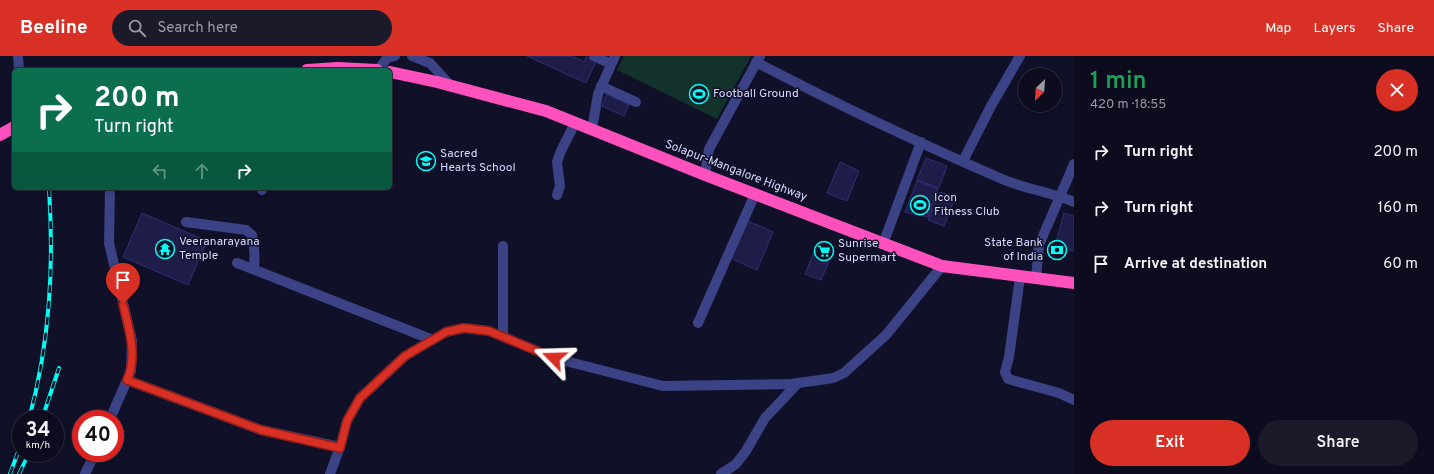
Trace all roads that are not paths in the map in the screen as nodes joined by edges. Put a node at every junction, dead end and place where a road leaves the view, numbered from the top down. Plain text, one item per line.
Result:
1 (18, 56) edge
2 (395, 56) edge
3 (412, 56) edge
4 (594, 56) edge
5 (1020, 56) edge
6 (758, 59) edge
7 (613, 60) edge
8 (19, 68) edge
9 (380, 68) edge
10 (392, 72) edge
11 (450, 85) junction
12 (601, 86) junction
13 (636, 102) dead end
14 (575, 123) junction
15 (12, 128) edge
16 (592, 129) junction
17 (0, 135) edge
18 (921, 142) junction
19 (962, 161) junction
20 (1074, 164) edge
21 (705, 175) junction
22 (110, 190) edge
23 (755, 194) junction
24 (557, 195) dead end
25 (1059, 196) junction
26 (1074, 202) edge
27 (186, 222) dead end
28 (883, 244) junction
29 (503, 246) dead end
30 (237, 263) dead end
31 (942, 266) junction
32 (254, 270) junction
33 (1020, 276) junction
34 (1036, 278) junction
35 (1074, 283) edge
36 (698, 323) dead end
37 (503, 337) junction
38 (433, 340) junction
39 (127, 380) junction
40 (798, 383) junction
41 (1074, 400) edge
42 (114, 410) edge
43 (340, 448) junction
44 (90, 462) edge
45 (85, 474) edge
46 (330, 474) edge
47 (721, 474) edge

1 - 8 street
2 - 9 street
3 - 11 street
4 - 7 street
5 - 19 street
6 - 18 street
6 - 21 street
7 - 12 street
10 - 11 highway, Solapur-Mangalore Highway
11 - 14 highway, Solapur-Mangalore Highway
12 - 13 street
12 - 16 street
14 - 16 highway, Solapur-Mangalore Highway
14 - 24 street
15 - 17 highway
16 - 21 highway, Solapur-Mangalore Highway
18 - 19 street
18 - 28 street
19 - 25 street
20 - 25 street
21 - 23 highway, Solapur-Mangalore Highway
22 - 39 street
23 - 28 highway, Solapur-Mangalore Highway
23 - 36 street
25 - 26 street
25 - 34 street
27 - 32 street
28 - 31 highway, Solapur-Mangalore Highway
29 - 37 street
30 - 32 street
31 - 33 highway, Solapur-Mangalore Highway
31 - 40 street
32 - 38 street
33 - 34 highway, Solapur-Mangalore Highway
33 - 41 street
34 - 35 highway, Solapur-Mangalore Highway
37 - 38 street
37 - 40 street
38 - 43 street
39 - 42 street
39 - 43 street
40 - 47 street
43 - 46 street
44 - 45 street

